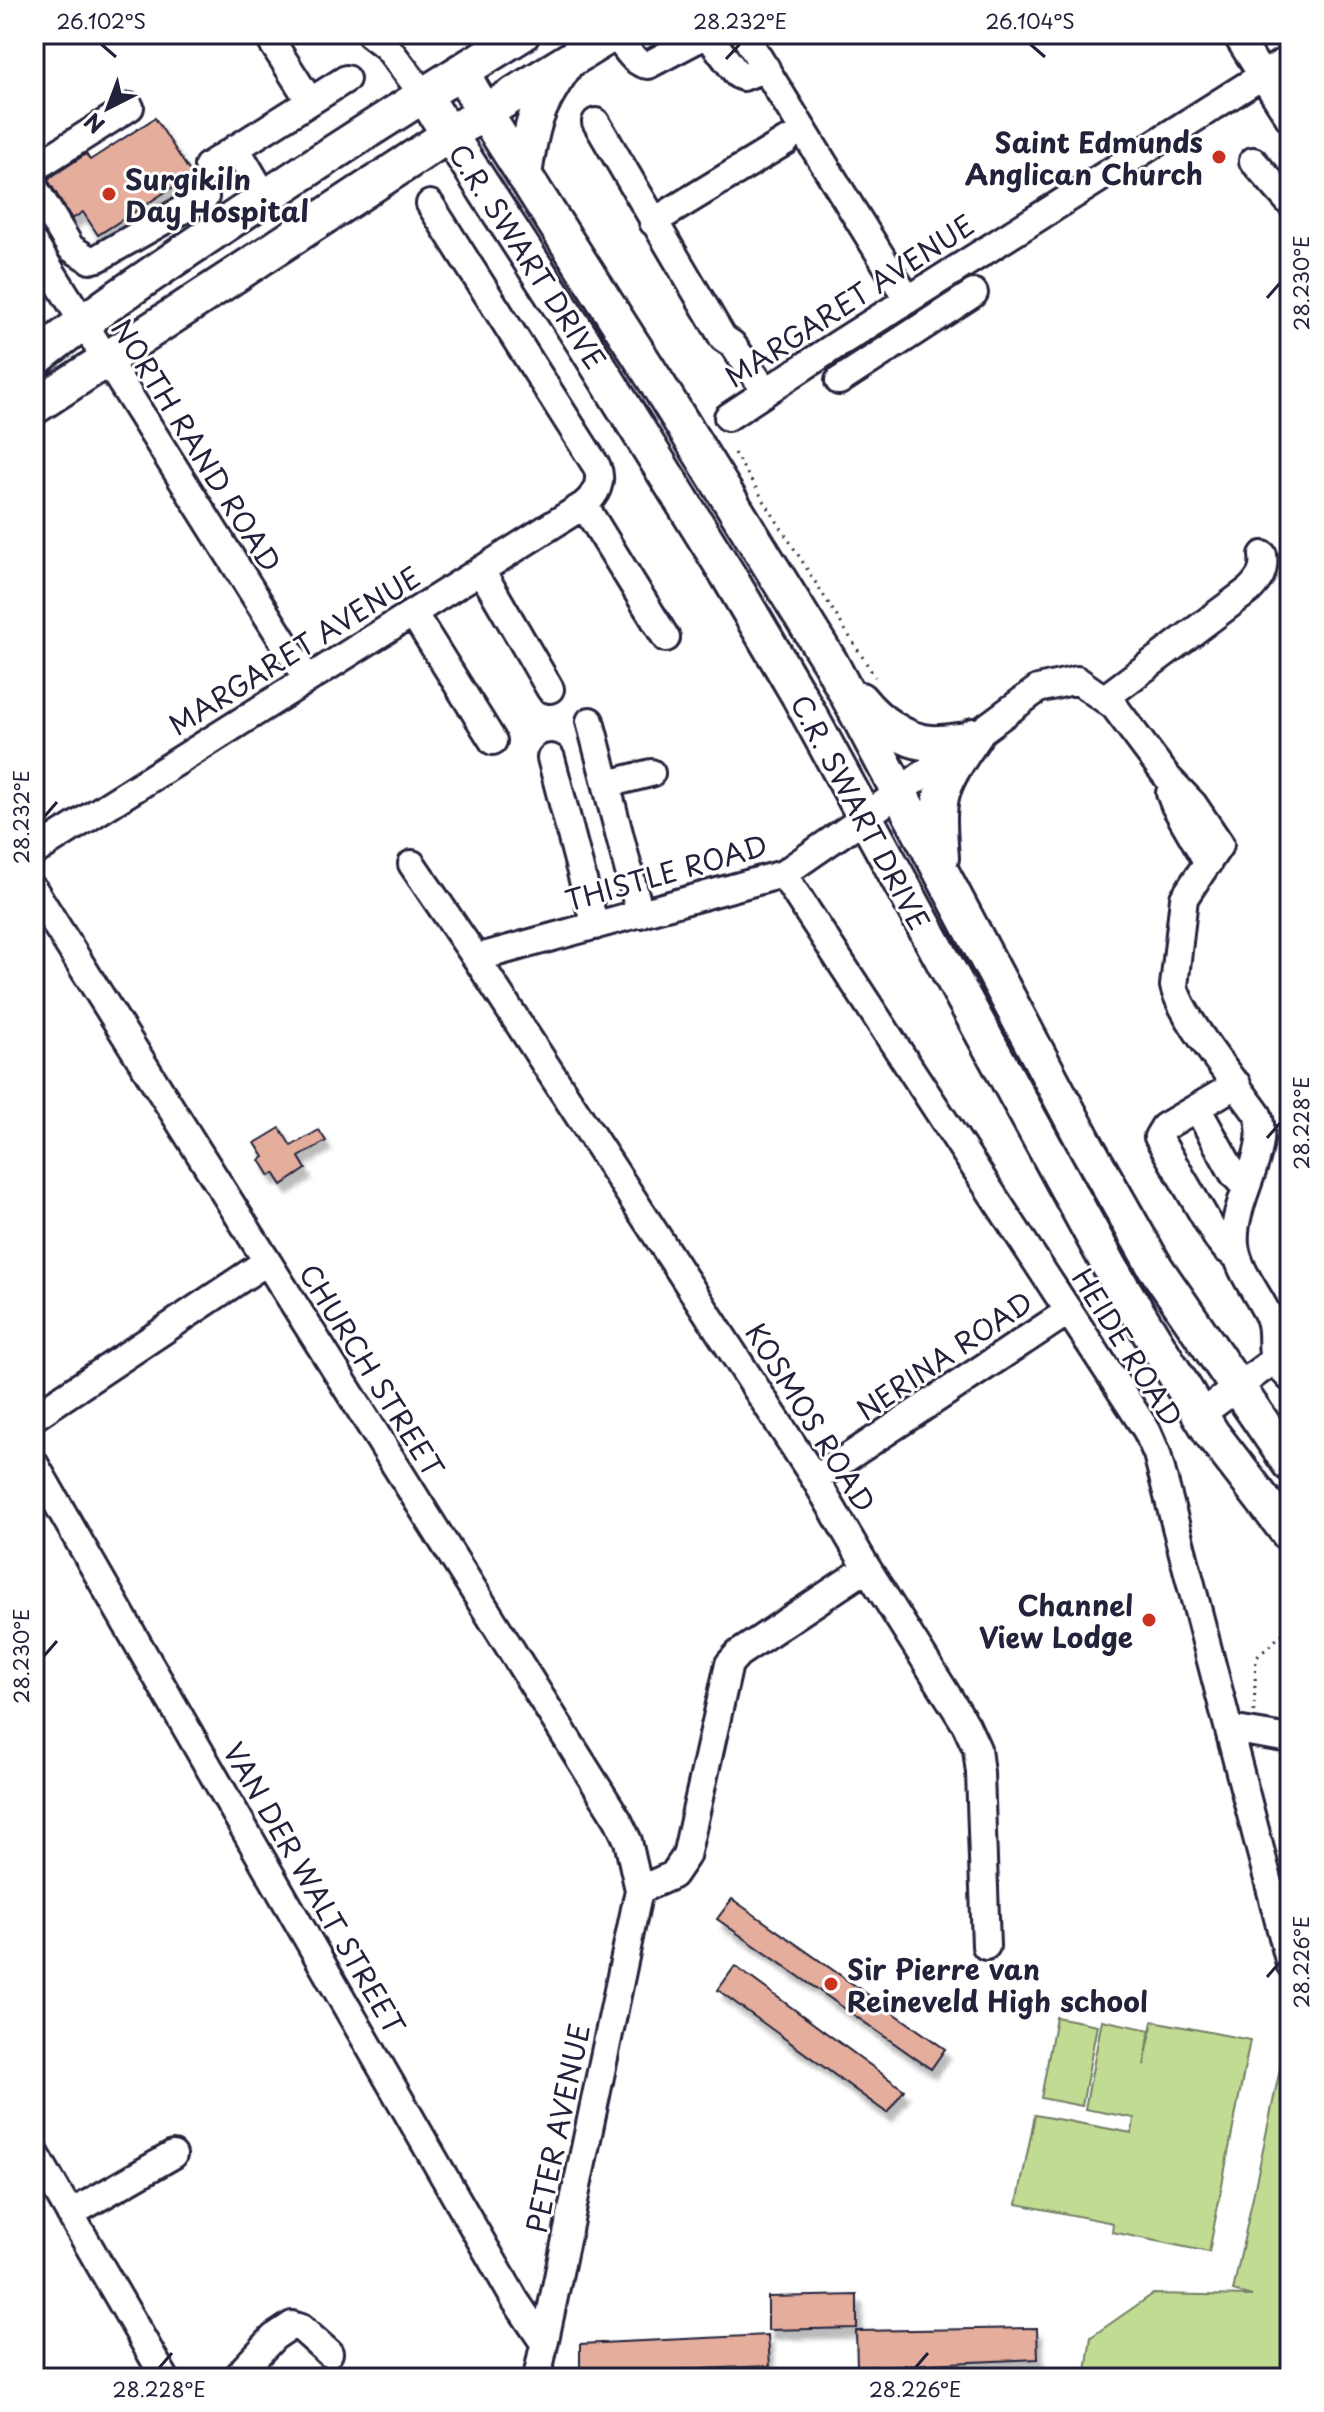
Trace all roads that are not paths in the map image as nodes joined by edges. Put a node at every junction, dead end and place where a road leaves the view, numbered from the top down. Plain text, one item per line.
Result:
1 (267, 34) edge
2 (370, 34) edge
3 (522, 34) edge
4 (614, 34) edge
5 (744, 34) edge
6 (1236, 34) edge
7 (1290, 58) edge
8 (568, 61) junction
9 (766, 68) junction
10 (461, 71) junction
11 (1263, 76) junction
12 (346, 79) dead end
13 (423, 94) junction
14 (309, 100) junction
15 (130, 107) dead end
16 (484, 112) junction
17 (1290, 119) edge
18 (596, 122) dead end
19 (450, 134) junction
20 (786, 141) dead end
21 (242, 144) junction
22 (1253, 161) dead end
23 (208, 166) dead end
24 (34, 173) edge
25 (524, 175) junction
26 (34, 187) edge
27 (273, 192) junction
28 (205, 197) dead end
29 (1290, 203) edge
30 (430, 204) dead end
31 (653, 222) junction
32 (34, 244) edge
33 (974, 293) dead end
34 (908, 300) junction
35 (82, 321) junction
36 (838, 344) junction
37 (104, 359) junction
38 (34, 360) edge
39 (759, 396) junction
40 (34, 407) edge
41 (728, 417) dead end
42 (586, 503) junction
43 (1263, 555) dead end
44 (481, 570) junction
45 (413, 613) junction
46 (666, 638) dead end
47 (830, 662) junction
48 (307, 679) junction
49 (550, 689) dead end
50 (1105, 698) junction
51 (590, 721) dead end
52 (972, 738) junction
53 (493, 741) dead end
54 (551, 758) dead end
55 (651, 773) dead end
56 (607, 784) junction
57 (900, 791) junction
58 (864, 818) junction
59 (34, 852) edge
60 (412, 864) dead end
61 (783, 874) junction
62 (943, 874) junction
63 (35, 895) edge
64 (640, 914) junction
65 (595, 926) junction
66 (476, 958) junction
67 (1237, 1084) junction
68 (1197, 1108) junction
69 (1245, 1187) junction
70 (1237, 1256) junction
71 (266, 1262) junction
72 (1069, 1311) junction
73 (1282, 1369) edge
74 (1236, 1387) junction
75 (1200, 1415) junction
76 (34, 1417) edge
77 (34, 1463) edge
78 (1290, 1464) edge
79 (815, 1479) junction
80 (1290, 1535) edge
81 (867, 1568) junction
82 (1242, 1730) junction
83 (1290, 1739) edge
84 (639, 1890) junction
85 (986, 1946) dead end
86 (1290, 1964) edge
87 (34, 2151) edge
88 (173, 2155) dead end
89 (70, 2214) junction
90 (544, 2343) junction
91 (329, 2353) dead end
92 (165, 2378) edge
93 (235, 2378) edge
94 (537, 2378) edge

1 - 14 street
2 - 13 street
3 - 10 main road
4 - 8 main road
4 - 9 street
5 - 9 street
6 - 11 street
7 - 11 street, MARGARET AVENUE
8 - 16 main road
8 - 25 main road
9 - 34 street
10 - 13 main road
10 - 16 main road, C.R. SWART DRIVE
11 - 17 street
11 - 34 street, MARGARET AVENUE
12 - 14 street
13 - 19 main road, C.R. SWART DRIVE
13 - 27 main road
14 - 21 street
15 - 24 street
16 - 19 main road
16 - 25 main road, C.R. SWART DRIVE
18 - 31 street
19 - 37 main road
19 - 58 main road, C.R. SWART DRIVE
20 - 31 street
21 - 23 street
21 - 27 street
22 - 29 street
25 - 47 main road, C.R. SWART DRIVE
26 - 28 street
27 - 35 main road
30 - 42 street
31 - 39 street
32 - 35 street, NORTH RAND ROAD
33 - 36 street
34 - 36 street, MARGARET AVENUE
35 - 37 street, NORTH RAND ROAD
35 - 38 main road
36 - 39 street, MARGARET AVENUE
37 - 40 main road
37 - 48 street, NORTH RAND ROAD
39 - 41 street, MARGARET AVENUE
42 - 44 street, MARGARET AVENUE
42 - 46 street
43 - 50 street
44 - 45 street, MARGARET AVENUE
44 - 49 street
45 - 48 street, MARGARET AVENUE
45 - 53 street
47 - 52 main road
47 - 57 main road, C.R. SWART DRIVE
48 - 59 street, MARGARET AVENUE
50 - 52 street, THISTLE ROAD
50 - 67 street
51 - 56 street
52 - 57 street, THISTLE ROAD
52 - 62 main road
54 - 65 street
55 - 56 street
56 - 64 street
57 - 58 street, THISTLE ROAD
57 - 62 main road, C.R. SWART DRIVE
58 - 61 street, THISTLE ROAD
58 - 75 main road, C.R. SWART DRIVE
60 - 66 street, KOSMOS ROAD
61 - 64 street, THISTLE ROAD
61 - 72 street, HEIDE ROAD
62 - 74 main road, C.R. SWART DRIVE
63 - 71 street, CHURCH STREET
64 - 65 street, THISTLE ROAD
65 - 66 street, THISTLE ROAD
66 - 79 street, KOSMOS ROAD
67 - 68 street
67 - 69 street
68 - 69 street
68 - 70 street
69 - 70 street
70 - 73 street
71 - 76 street
71 - 84 street, CHURCH STREET
72 - 79 street, NERINA ROAD
72 - 82 street, HEIDE ROAD
73 - 74 street
74 - 75 street
74 - 78 main road, C.R. SWART DRIVE
75 - 80 main road, C.R. SWART DRIVE
77 - 90 street, VAN DER WALT STREET
79 - 81 street, KOSMOS ROAD
81 - 84 street
81 - 85 street, KOSMOS ROAD
82 - 83 street
82 - 86 street, HEIDE ROAD
84 - 90 street, PETER AVENUE
87 - 89 street
88 - 89 street
89 - 92 street
90 - 94 street, PETER AVENUE
91 - 93 street

